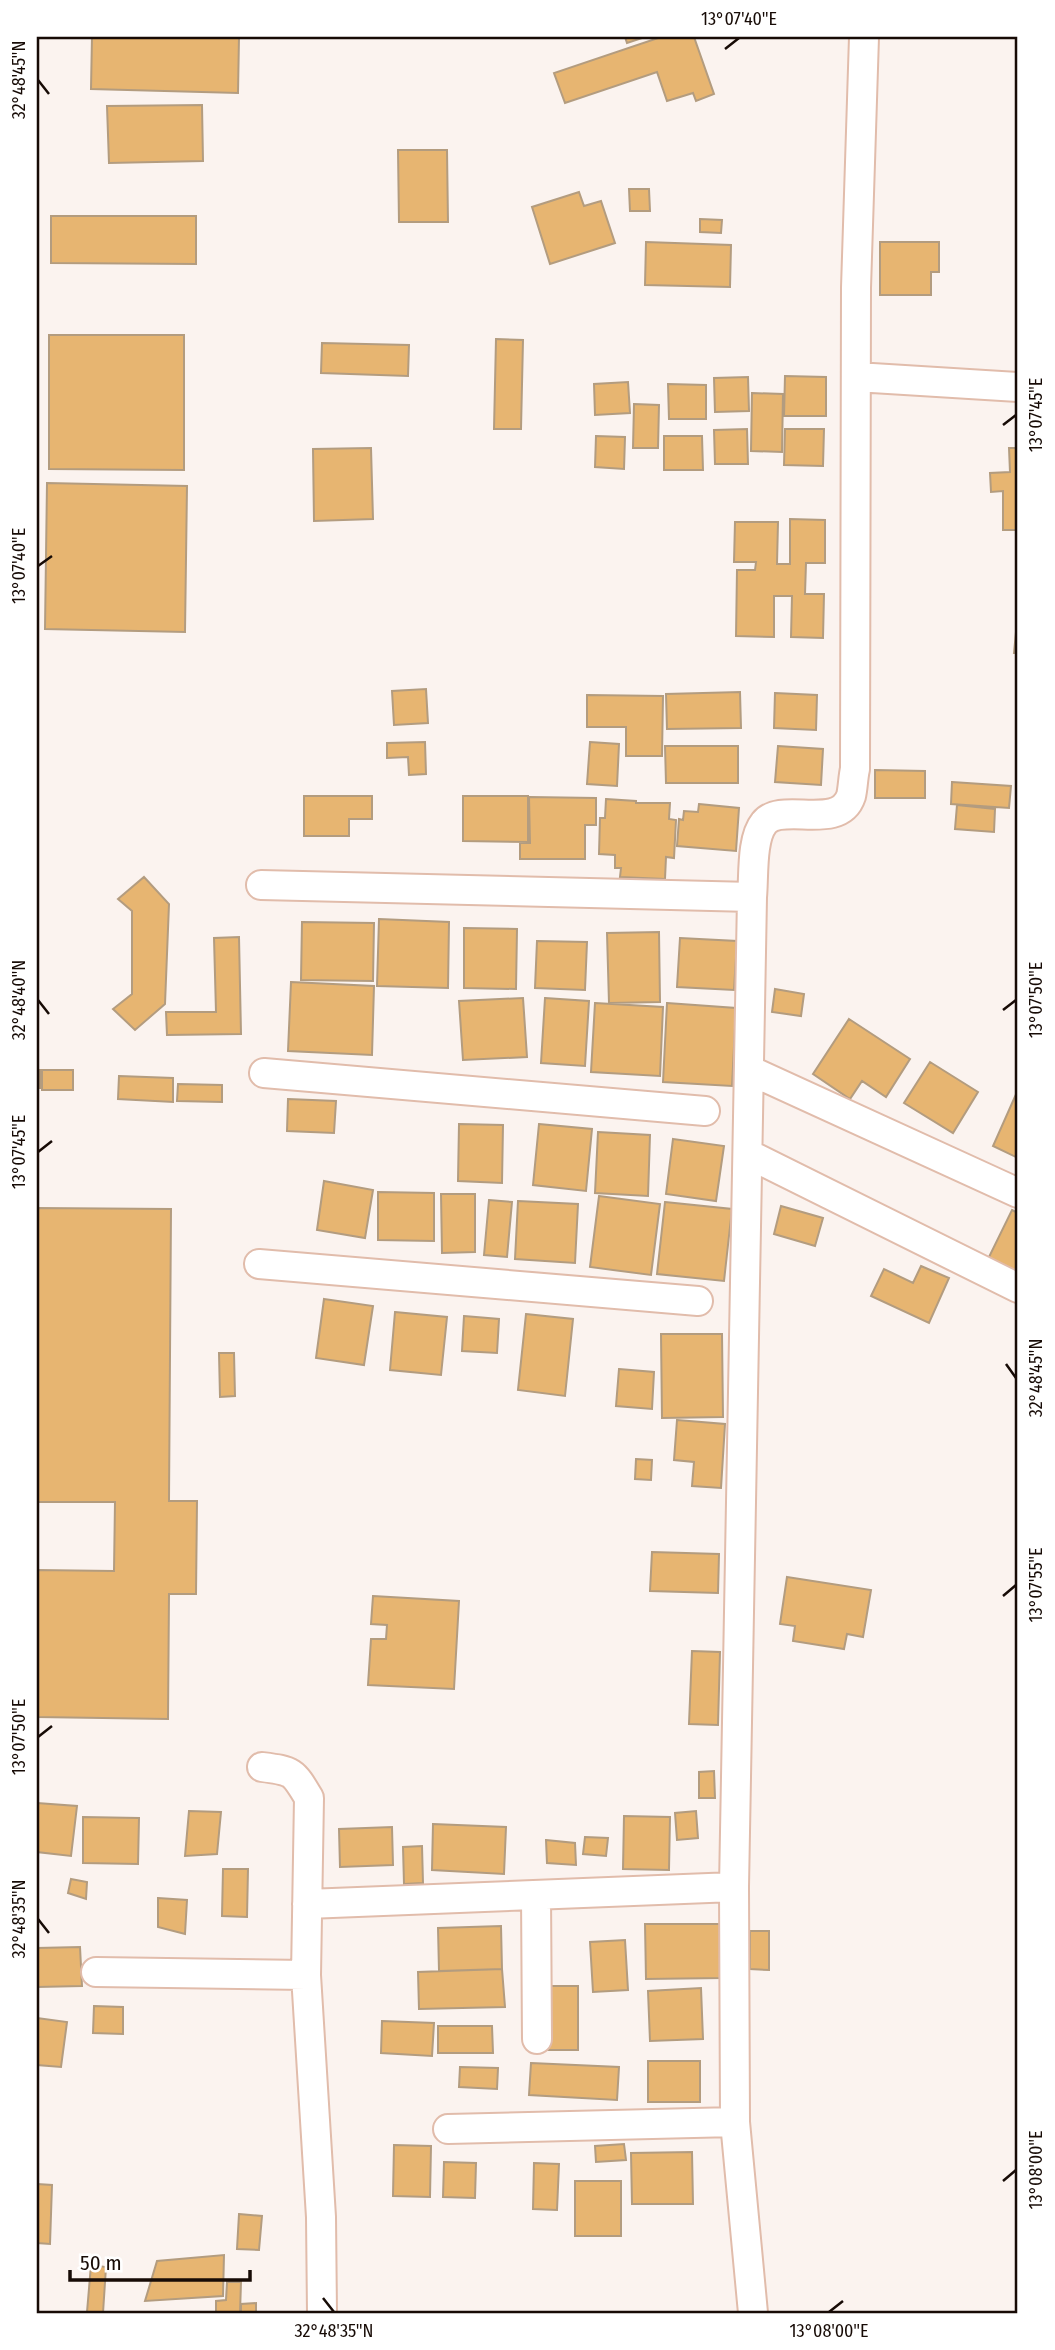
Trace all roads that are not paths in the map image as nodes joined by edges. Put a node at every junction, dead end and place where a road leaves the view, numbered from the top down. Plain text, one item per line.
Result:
1 (864, 37) edge
2 (856, 377) junction
3 (1018, 387) edge
4 (261, 885) dead end
5 (752, 897) junction
6 (749, 1070) junction
7 (264, 1073) dead end
8 (705, 1111) dead end
9 (748, 1154) junction
10 (1018, 1193) edge
11 (259, 1264) dead end
12 (1018, 1288) edge
13 (698, 1301) dead end
14 (262, 1767) dead end
15 (734, 1887) junction
16 (536, 1895) junction
17 (307, 1904) junction
18 (96, 1972) dead end
19 (306, 1975) junction
20 (537, 2039) dead end
21 (735, 2122) junction
22 (448, 2129) dead end
23 (322, 2313) edge
24 (753, 2313) edge

1 - 2 street
2 - 3 street
2 - 5 street
4 - 5 street
5 - 6 street
6 - 9 street
6 - 10 street
7 - 8 street
9 - 12 street
9 - 15 street
11 - 13 street
14 - 17 street
15 - 16 street
15 - 21 street
16 - 17 street
16 - 20 street
17 - 19 street
18 - 19 street
19 - 23 street
21 - 22 street
21 - 24 street

